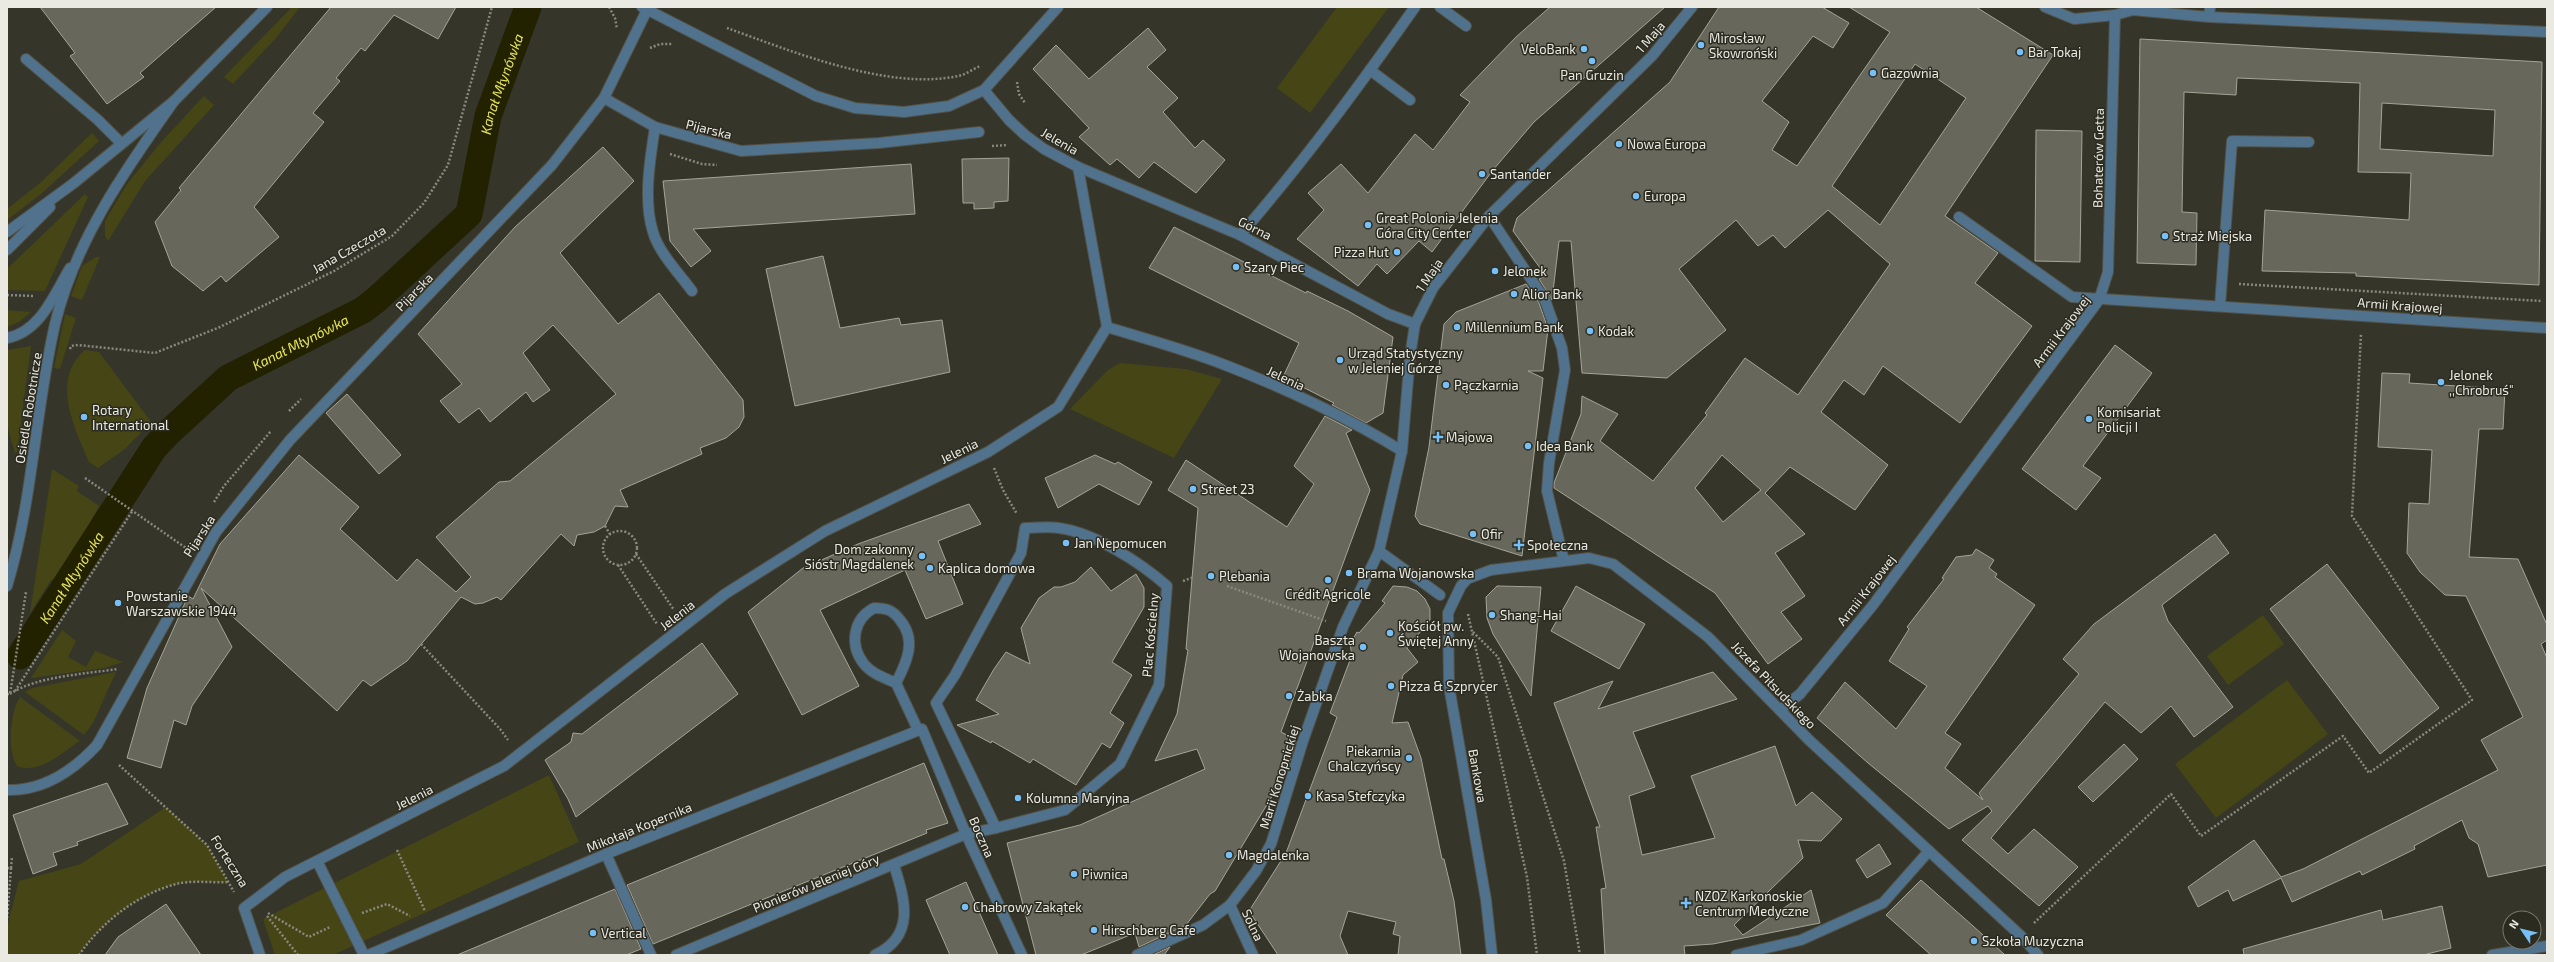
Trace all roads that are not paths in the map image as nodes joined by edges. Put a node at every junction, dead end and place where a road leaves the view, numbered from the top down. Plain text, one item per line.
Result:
1 (267, 7) edge
2 (1058, 7) edge
3 (1414, 7) edge
4 (1440, 7) edge
5 (1692, 7) edge
6 (2045, 7) edge
7 (645, 8) edge
8 (2209, 12) edge
9 (2115, 15) junction
10 (1466, 26) dead end
11 (2547, 32) edge
12 (26, 59) dead end
13 (1370, 70) junction
14 (984, 90) junction
15 (604, 98) junction
16 (1410, 100) dead end
17 (174, 101) junction
18 (655, 127) junction
19 (979, 132) dead end
20 (2309, 142) dead end
21 (121, 143) junction
22 (1078, 166) junction
23 (74, 182) junction
24 (1489, 216) junction
25 (1959, 217) dead end
26 (7, 232) edge
27 (1240, 235) junction
28 (88, 237) junction
29 (7, 250) edge
30 (692, 291) dead end
31 (2099, 300) junction
32 (2220, 306) junction
33 (1415, 324) junction
34 (1107, 327) junction
35 (2547, 328) edge
36 (7, 338) edge
37 (1402, 451) junction
38 (207, 547) junction
39 (1379, 551) junction
40 (215, 554) dead end
41 (1564, 561) junction
42 (7, 586) edge
43 (1440, 596) dead end
44 (1452, 602) joint
45 (896, 683) junction
46 (1780, 710) junction
47 (920, 729) junction
48 (7, 790) edge
49 (996, 828) junction
50 (966, 834) junction
51 (1929, 851) junction
52 (606, 854) junction
53 (317, 861) junction
54 (894, 865) junction
55 (1230, 906) junction
56 (244, 908) joint
57 (2547, 946) edge
58 (260, 955) edge
59 (364, 955) edge
60 (368, 955) edge
61 (651, 955) edge
62 (676, 955) edge
63 (875, 955) edge
64 (1022, 955) edge
65 (1137, 955) edge
66 (1253, 955) edge
67 (1492, 955) edge
68 (1736, 955) edge
69 (2038, 955) edge
70 (2492, 955) edge

1 - 17 street, Osiedle Robotnicze
2 - 14 street
3 - 13 street
4 - 10 street
5 - 24 street, 1 Maja
6 - 9 street
7 - 14 street
7 - 15 street
8 - 9 street
8 - 11 street
9 - 31 street, Bohaterów Getta
12 - 21 street
13 - 16 street
13 - 27 street
14 - 22 street, Jelenia
15 - 18 street, Pijarska
15 - 38 street, Pijarska
17 - 21 street, Osiedle Robotnicze
17 - 28 street, Osiedle Robotnicze
18 - 19 street, Pijarska
18 - 30 street
20 - 32 street
21 - 23 street, Osiedle Robotnicze
22 - 27 street, Górna
22 - 34 street, Jelenia
23 - 26 street, Osiedle Robotnicze
23 - 29 street, Osiedle Robotnicze
24 - 33 street, 1 Maja
24 - 41 street
25 - 31 street
27 - 33 street, Górna
28 - 36 street, Osiedle Robotnicze
28 - 42 street, Osiedle Robotnicze
31 - 32 street, Armii Krajowej
31 - 46 street, Armii Krajowej
32 - 35 street, Armii Krajowej
33 - 37 street, 1 Maja
34 - 37 street, Jelenia
34 - 53 street, Jelenia
37 - 39 street, 1 Maja
38 - 40 street
38 - 48 street, Pijarska
39 - 43 street
39 - 55 street, Marii Konopnickiej
41 - 44 street, Józefa Piłsudskiego
41 - 46 street, Józefa Piłsudskiego
44 - 67 street, Bankowa
45 - 45 street
45 - 47 street, Boczna
46 - 51 street, Józefa Piłsudskiego
47 - 50 street, Boczna
47 - 52 street, Mikołaja Kopernika
49 - 49 street, Plac Kościelny
49 - 50 street, Plac Kościelny
50 - 54 street, Pionierów Jeleniej Góry
50 - 64 street, Boczna
51 - 68 street
51 - 69 street, Józefa Piłsudskiego
52 - 60 street, Mikołaja Kopernika
52 - 61 street
53 - 56 street, Jelenia
53 - 59 street
54 - 62 street, Pionierów Jeleniej Góry
54 - 63 street
55 - 65 street, Marii Konopnickiej
55 - 66 street, Solna
56 - 58 street, Forteczna
57 - 70 street

